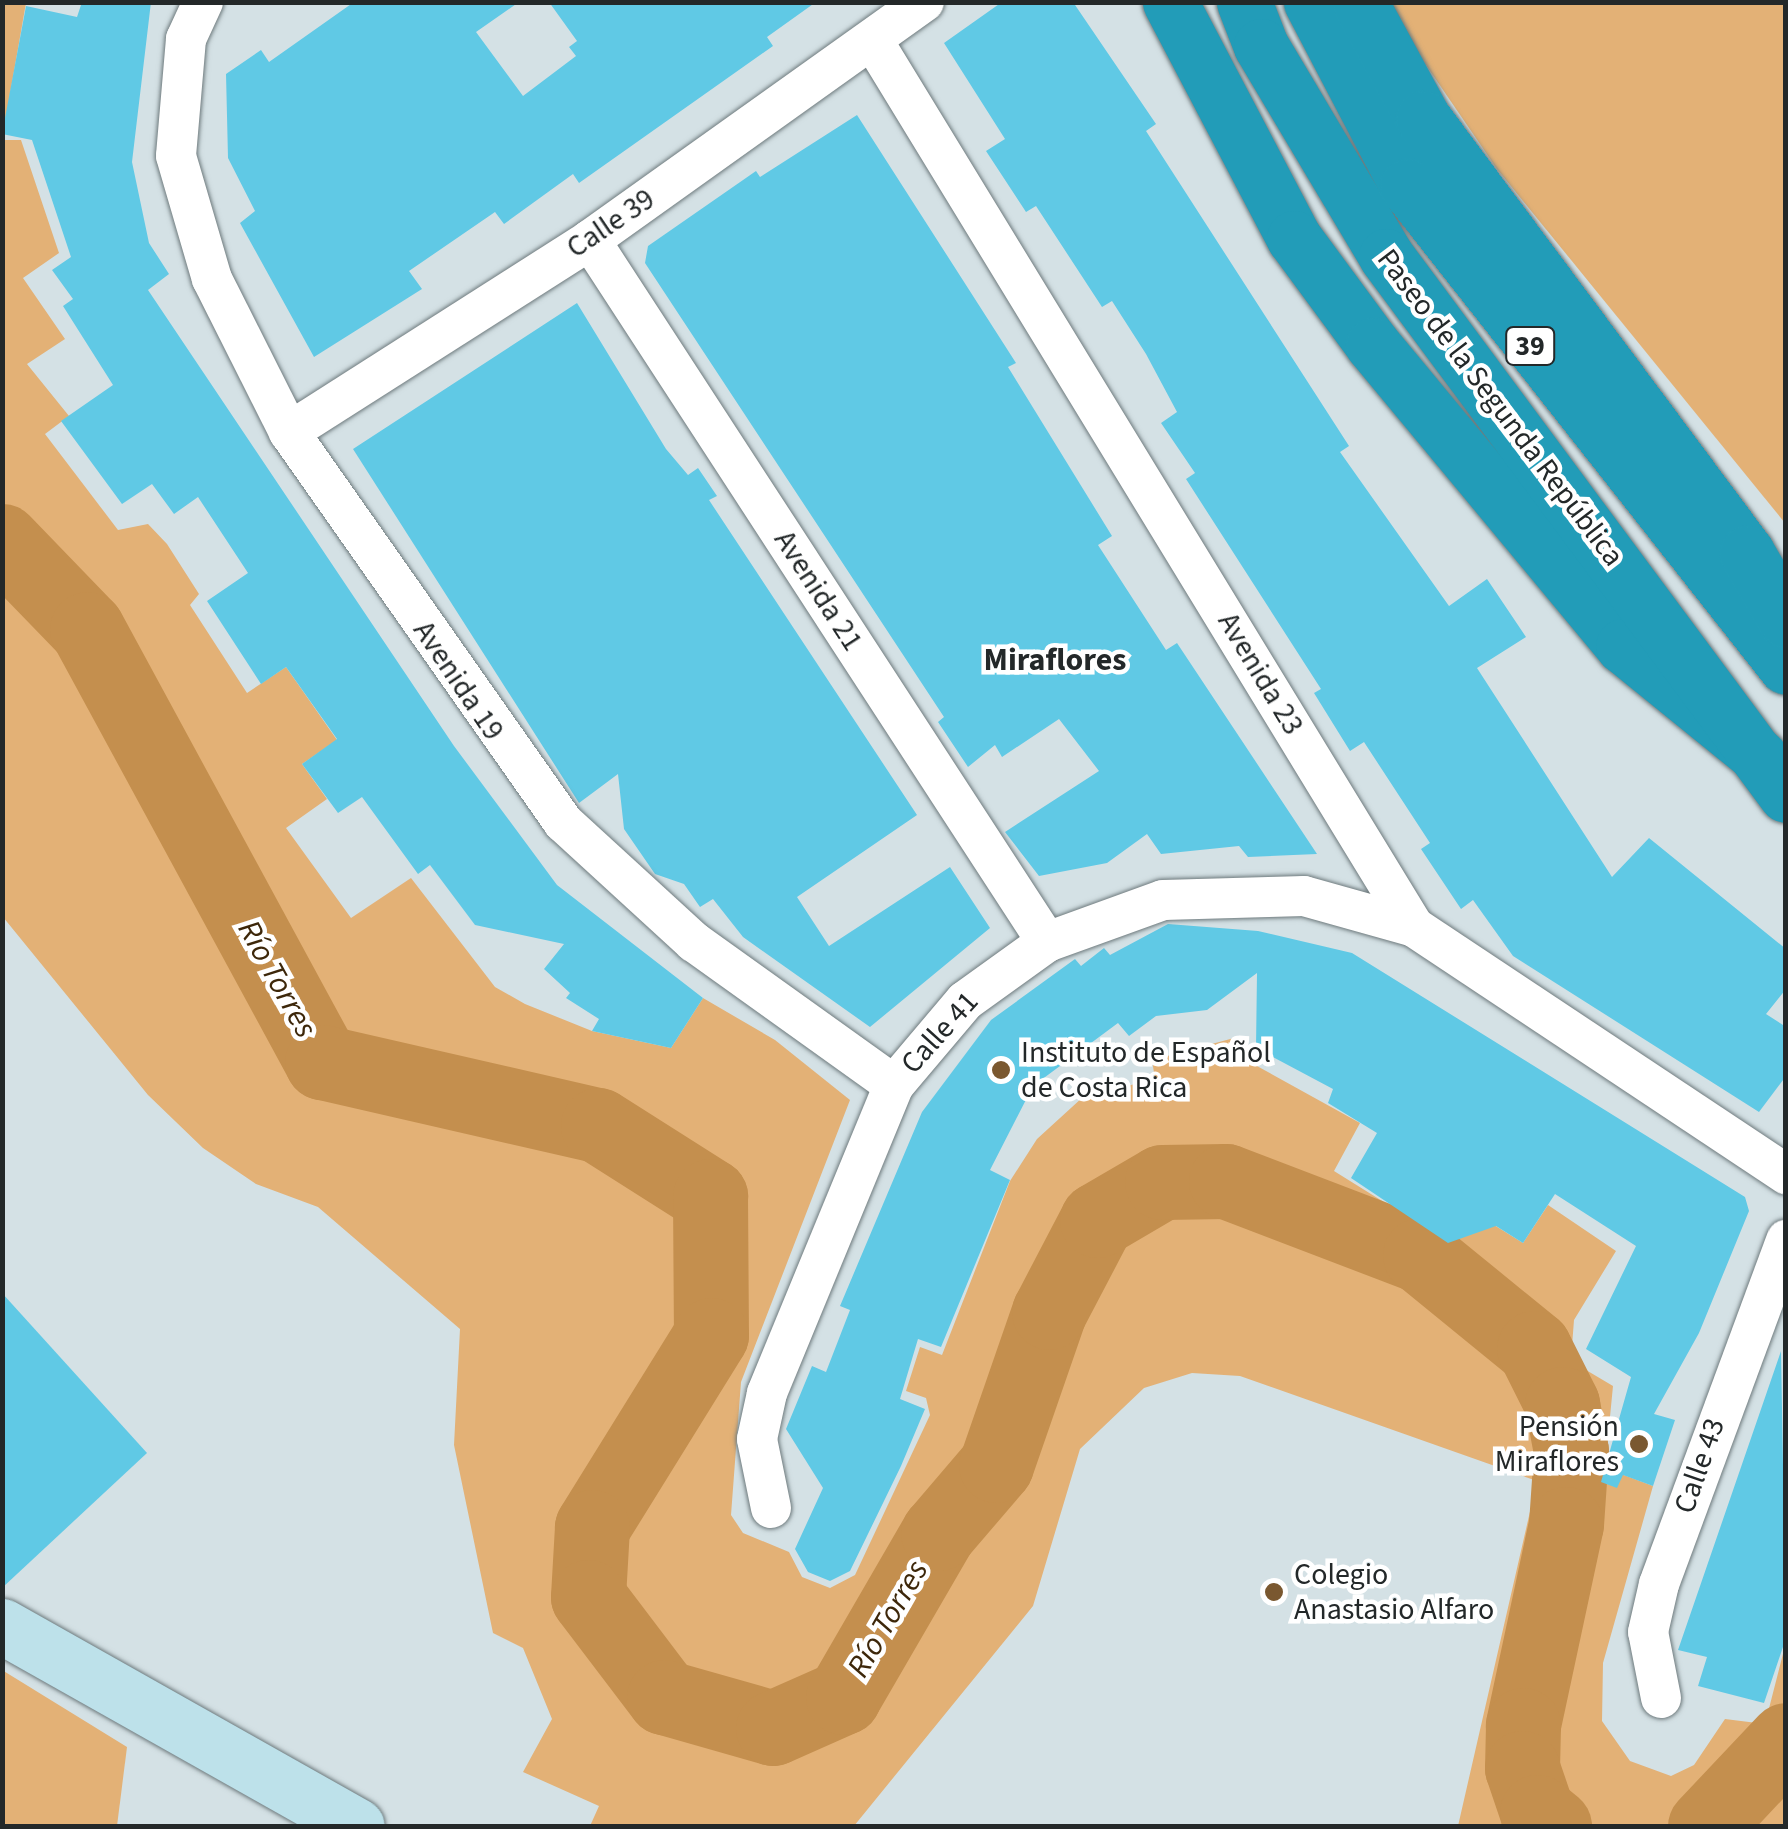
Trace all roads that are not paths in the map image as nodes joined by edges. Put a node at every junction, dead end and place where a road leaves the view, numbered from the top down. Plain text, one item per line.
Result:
1 (203, 2) edge
2 (924, 2) edge
3 (1170, 2) edge
4 (1244, 2) edge
5 (1310, 2) edge
6 (1360, 2) edge
7 (874, 41) junction
8 (590, 240) junction
9 (289, 432) junction
10 (1786, 620) edge
11 (1786, 666) edge
12 (1773, 776) edge
13 (1414, 926) junction
14 (1047, 942) junction
15 (894, 1085) junction
16 (1786, 1174) edge
17 (1786, 1240) edge
18 (772, 1508) dead end
19 (2, 1626) edge
20 (1661, 1698) dead end
21 (357, 1826) edge

1 - 9 street, Avenida 19
2 - 7 street, Calle 39
3 - 12 highway
4 - 12 highway, Paseo de la Segunda República / 39
5 - 11 highway, Paseo de la Segunda República / 39
6 - 10 highway
7 - 8 street, Calle 39
7 - 13 street, Avenida 23
8 - 9 street, Calle 39
8 - 14 street, Avenida 21
9 - 15 street, Avenida 19
13 - 14 street, Calle 41
13 - 16 street, Avenida 23
14 - 15 street, Calle 41
15 - 18 street, Calle 41
17 - 20 street, Calle 43
19 - 21 street

